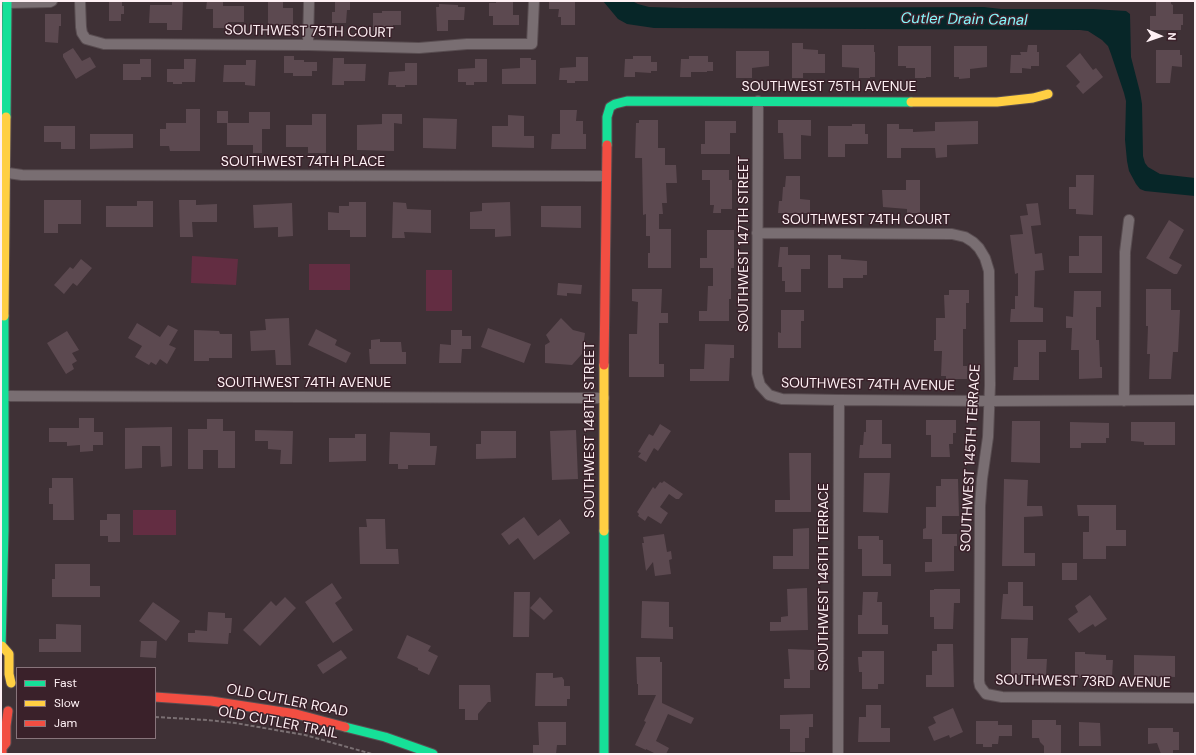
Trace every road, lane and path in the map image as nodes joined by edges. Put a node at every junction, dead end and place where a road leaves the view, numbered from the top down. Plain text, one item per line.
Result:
1 (52, 1) edge
2 (80, 1) edge
3 (309, 1) edge
4 (534, 1) edge
5 (7, 2) edge
6 (308, 45) junction
7 (1048, 94) dead end
8 (758, 101) junction
9 (610, 107) joint
10 (3, 173) edge
11 (606, 176) junction
12 (1129, 220) dead end
13 (757, 233) junction
14 (972, 242) joint
15 (3, 314) edge
16 (2, 328) edge
17 (761, 387) joint
18 (3, 396) junction
19 (604, 398) junction
20 (840, 400) junction
21 (1195, 400) edge
22 (990, 401) junction
23 (1124, 401) junction
24 (2, 484) edge
25 (2, 500) edge
26 (1, 647) edge
27 (1, 680) edge
28 (979, 681) joint
29 (15, 687) edge
30 (156, 697) edge
31 (1195, 698) edge
32 (16, 704) edge
33 (4, 712) edge
34 (156, 717) edge
35 (1, 750) edge
36 (372, 754) edge
37 (433, 754) edge
38 (604, 754) edge
39 (838, 754) edge

1 - 5 street
2 - 6 street, SOUTHWEST 75TH COURT
3 - 6 street
4 - 6 street, SOUTHWEST 75TH COURT
5 - 10 street
7 - 8 street, SOUTHWEST 75TH AVENUE
8 - 9 street, SOUTHWEST 75TH AVENUE
8 - 13 street, SOUTHWEST 147TH STREET
9 - 11 street, SOUTHWEST 148TH STREET
10 - 11 street, SOUTHWEST 74TH PLACE
10 - 15 street
11 - 19 street, SOUTHWEST 148TH STREET
12 - 23 street
13 - 14 street, SOUTHWEST 74TH COURT
13 - 17 street, SOUTHWEST 147TH STREET
14 - 22 street, SOUTHWEST 145TH TERRACE
15 - 16 street
16 - 18 street
17 - 20 street, SOUTHWEST 74TH AVENUE
18 - 19 street, SOUTHWEST 74TH AVENUE
18 - 24 street
19 - 38 street, SOUTHWEST 148TH STREET
20 - 22 street, SOUTHWEST 74TH AVENUE
20 - 39 street, SOUTHWEST 146TH TERRACE
21 - 23 street, SOUTHWEST 74TH AVENUE
22 - 23 street, SOUTHWEST 74TH AVENUE
22 - 28 street, SOUTHWEST 145TH TERRACE
24 - 25 street
25 - 26 street
26 - 29 street
27 - 29 street
28 - 31 street, SOUTHWEST 73RD AVENUE
30 - 37 street, OLD CUTLER ROAD
32 - 33 street
33 - 35 street
34 - 36 path, OLD CUTLER TRAIL

